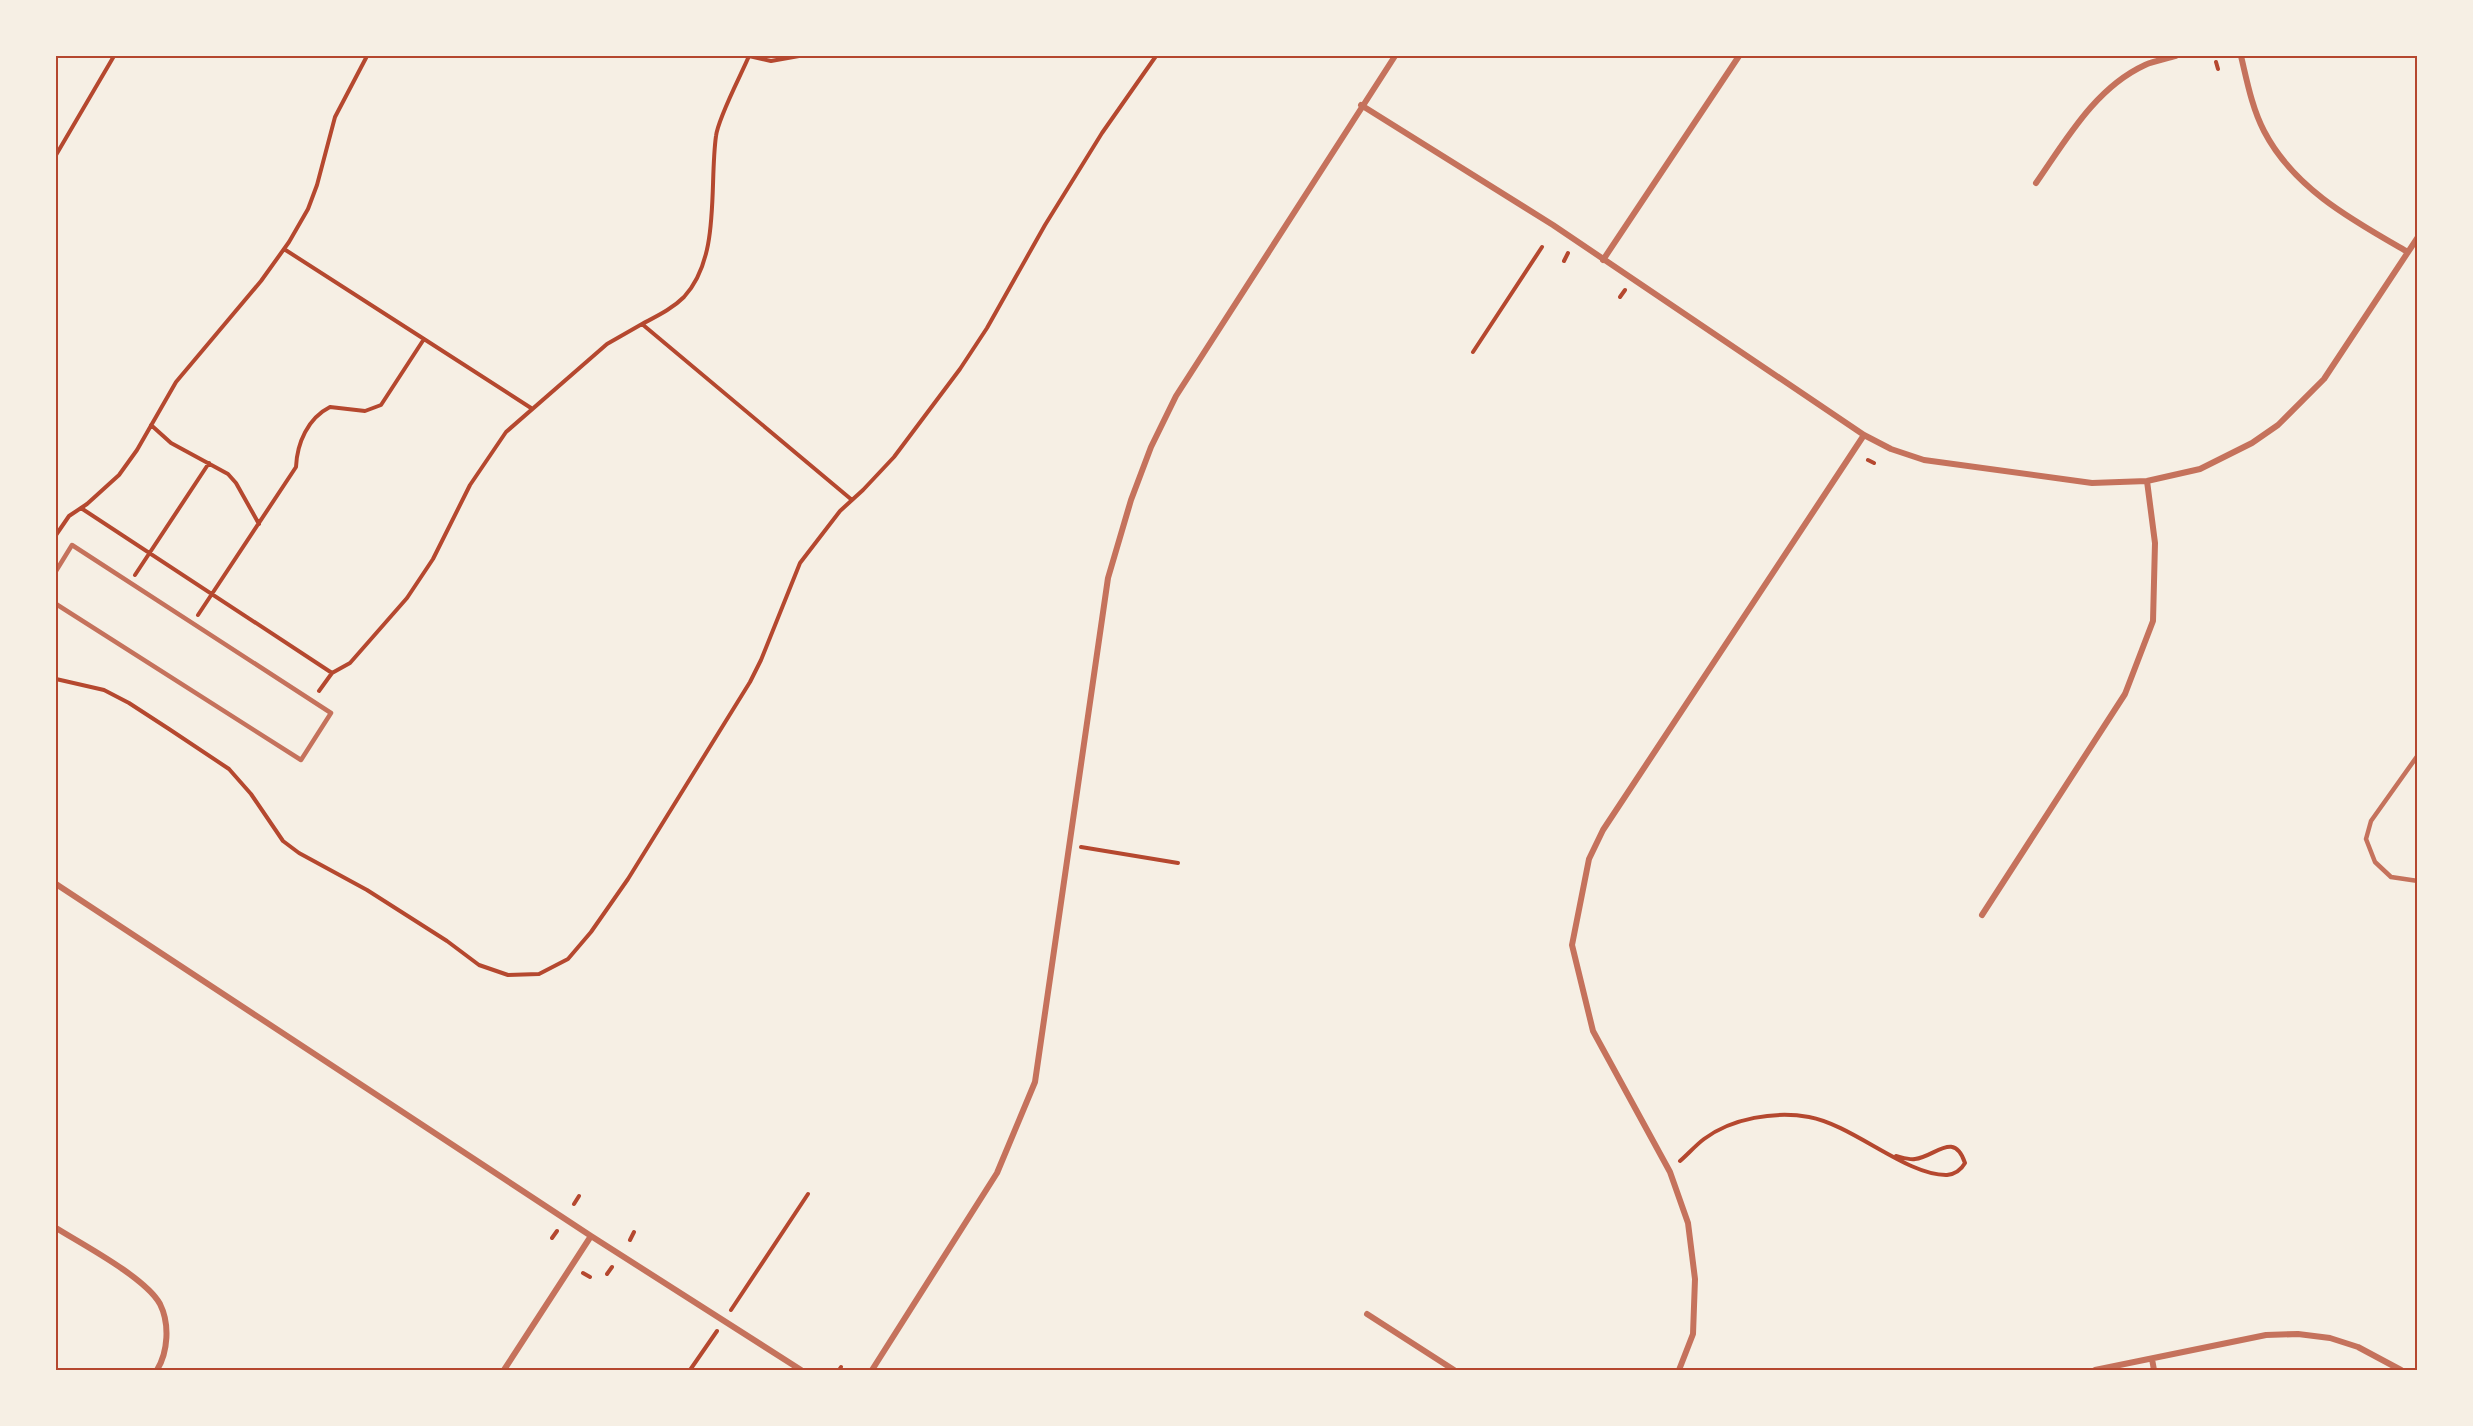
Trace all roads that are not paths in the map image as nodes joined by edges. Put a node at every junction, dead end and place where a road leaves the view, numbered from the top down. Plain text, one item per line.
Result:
1 (1395, 56) edge
2 (1739, 56) edge
3 (2176, 56) edge
4 (2241, 56) edge
5 (1361, 105) junction
6 (2036, 183) dead end
7 (2418, 237) edge
8 (2408, 252) junction
9 (1603, 260) junction
10 (1864, 435) junction
11 (2147, 481) junction
12 (56, 571) edge
13 (56, 604) edge
14 (2418, 755) edge
15 (2418, 881) edge
16 (56, 884) edge
17 (1982, 915) dead end
18 (56, 1228) edge
19 (591, 1236) junction
20 (1367, 1314) dead end
21 (2152, 1359) junction
22 (157, 1371) edge
23 (504, 1371) edge
24 (801, 1371) edge
25 (872, 1371) edge
26 (1454, 1371) edge
27 (1679, 1371) edge
28 (2095, 1371) edge
29 (2154, 1371) edge
30 (2401, 1371) edge

1 - 5 street
2 - 9 street
3 - 6 street
4 - 8 street
5 - 9 street
5 - 25 street
7 - 8 street
8 - 11 street
9 - 10 street
10 - 11 street
10 - 27 street
11 - 17 street
12 - 13 lane
14 - 15 lane
16 - 19 street
18 - 22 street
19 - 23 street
19 - 24 street
20 - 26 street
21 - 28 street
21 - 29 street
21 - 30 street

